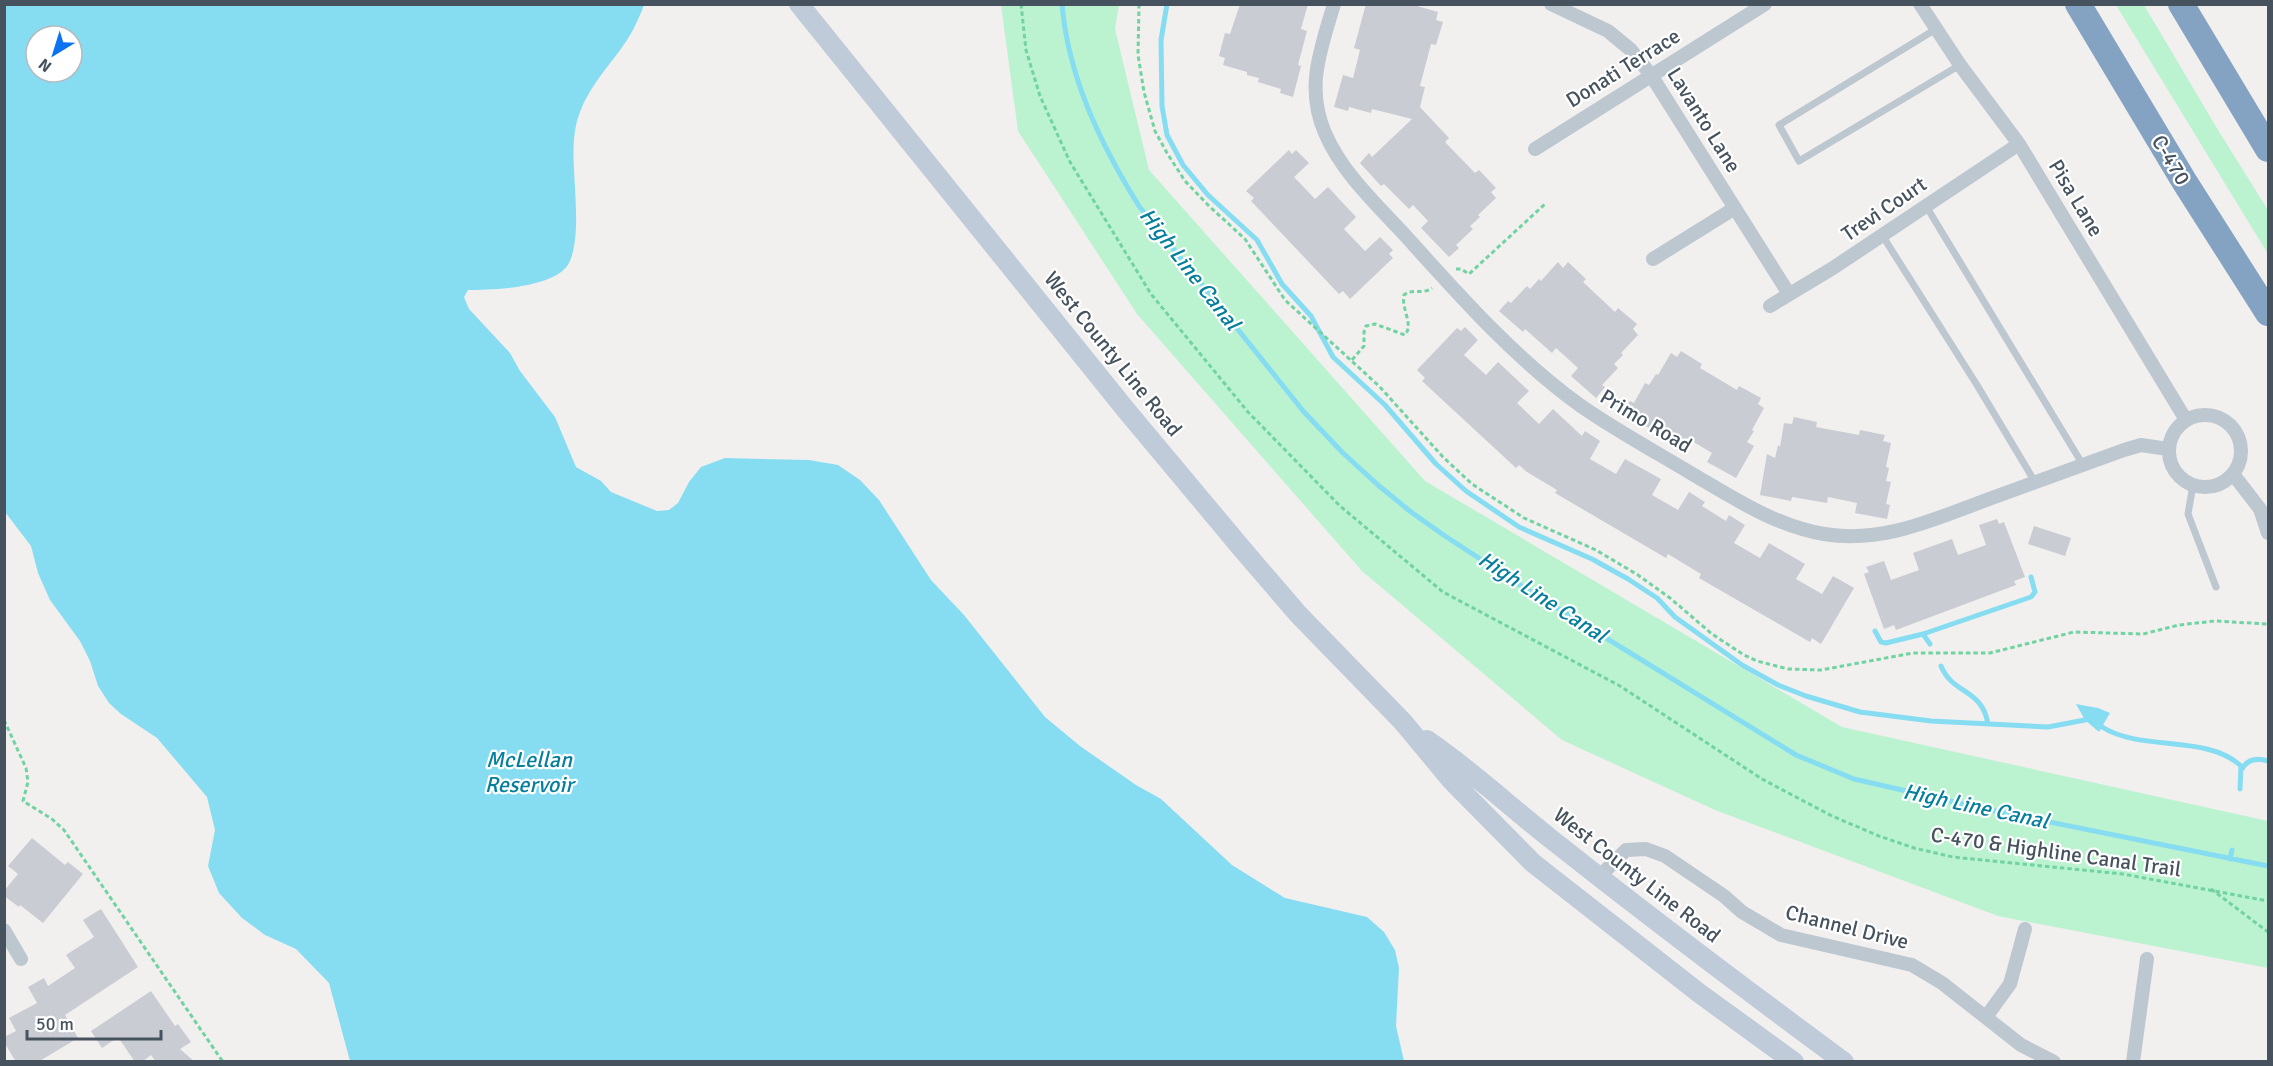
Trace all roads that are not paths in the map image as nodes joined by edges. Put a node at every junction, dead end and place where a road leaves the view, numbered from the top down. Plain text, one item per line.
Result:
1 (799, 4) edge
2 (1334, 4) edge
3 (1765, 4) edge
4 (1920, 4) edge
5 (2078, 4) edge
6 (2181, 4) edge
7 (1560, 6) edge
8 (1936, 29) junction
9 (1960, 65) junction
10 (1651, 75) junction
11 (2019, 144) junction
12 (1535, 149) dead end
13 (2268, 149) edge
14 (1926, 206) junction
15 (1735, 208) junction
16 (1882, 235) junction
17 (1653, 259) dead end
18 (1789, 294) junction
19 (1770, 306) dead end
20 (2268, 313) edge
21 (2186, 420) junction
22 (2168, 449) junction
23 (2083, 465) junction
24 (2233, 474) junction
25 (2035, 482) junction
26 (2193, 485) junction
27 (2268, 533) edge
28 (2216, 587) dead end
29 (1403, 723) junction
30 (1599, 877) junction
31 (2025, 929) dead end
32 (4, 930) edge
33 (21, 959) dead end
34 (2147, 959) dead end
35 (1986, 1017) junction
36 (1794, 1062) edge
37 (1844, 1062) edge
38 (2054, 1062) edge
39 (2133, 1062) edge

1 - 29 main road, West County Line Road
2 - 25 street, Primo Road
3 - 10 street, Donati Terrace
4 - 8 street, Pisa Lane
5 - 20 highway, C-470
6 - 13 highway
7 - 10 street, Lavanto Lane
8 - 9 street, Pisa Lane
8 - 9 lane
9 - 11 street, Pisa Lane
10 - 12 street, Donati Terrace
10 - 15 street, Lavanto Lane
11 - 14 street, Trevi Court
11 - 21 street, Pisa Lane
14 - 16 street, Trevi Court
14 - 23 lane
15 - 17 street
15 - 18 street, Lavanto Lane
16 - 18 street, Trevi Court
16 - 25 lane
18 - 19 street, Trevi Court
21 - 22 street
21 - 24 street
22 - 23 street, Primo Road
22 - 26 street
23 - 25 street, Primo Road
24 - 26 street
24 - 27 street
26 - 28 lane
29 - 30 main road, West County Line Road
29 - 36 main road, West County Line Road
30 - 35 street, Channel Drive
30 - 37 main road, West County Line Road
31 - 35 street
32 - 33 street
34 - 39 street
35 - 38 street, Channel Drive

